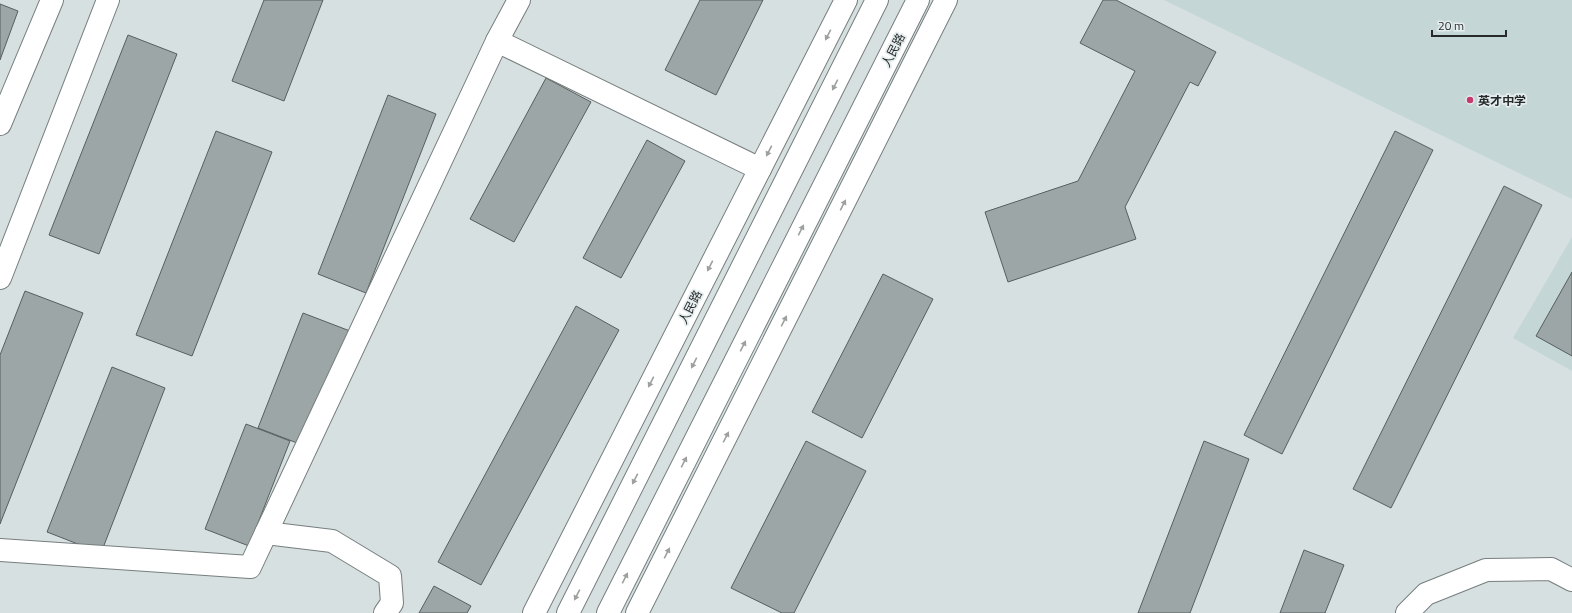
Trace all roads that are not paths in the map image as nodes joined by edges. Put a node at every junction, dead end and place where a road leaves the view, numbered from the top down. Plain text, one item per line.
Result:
1 (52, 0) edge
2 (108, 0) edge
3 (519, 0) edge
4 (846, 0) edge
5 (877, 0) edge
6 (918, 0) edge
7 (946, 0) edge
8 (497, 41) junction
9 (0, 124) edge
10 (760, 169) junction
11 (0, 278) edge
12 (266, 533) junction
13 (0, 550) edge
14 (1572, 580) edge
15 (386, 613) edge
16 (534, 613) edge
17 (568, 613) edge
18 (608, 613) edge
19 (637, 613) edge
20 (1407, 613) edge

1 - 9 street
2 - 11 street
3 - 8 street
4 -> 10 street, 人民路
5 -> 17 street
18 -> 6 street, 人民路
19 -> 7 street, 人民路
8 - 10 street
8 - 12 street
10 -> 16 street, 人民路
12 - 13 street
12 - 15 street
14 - 20 street

